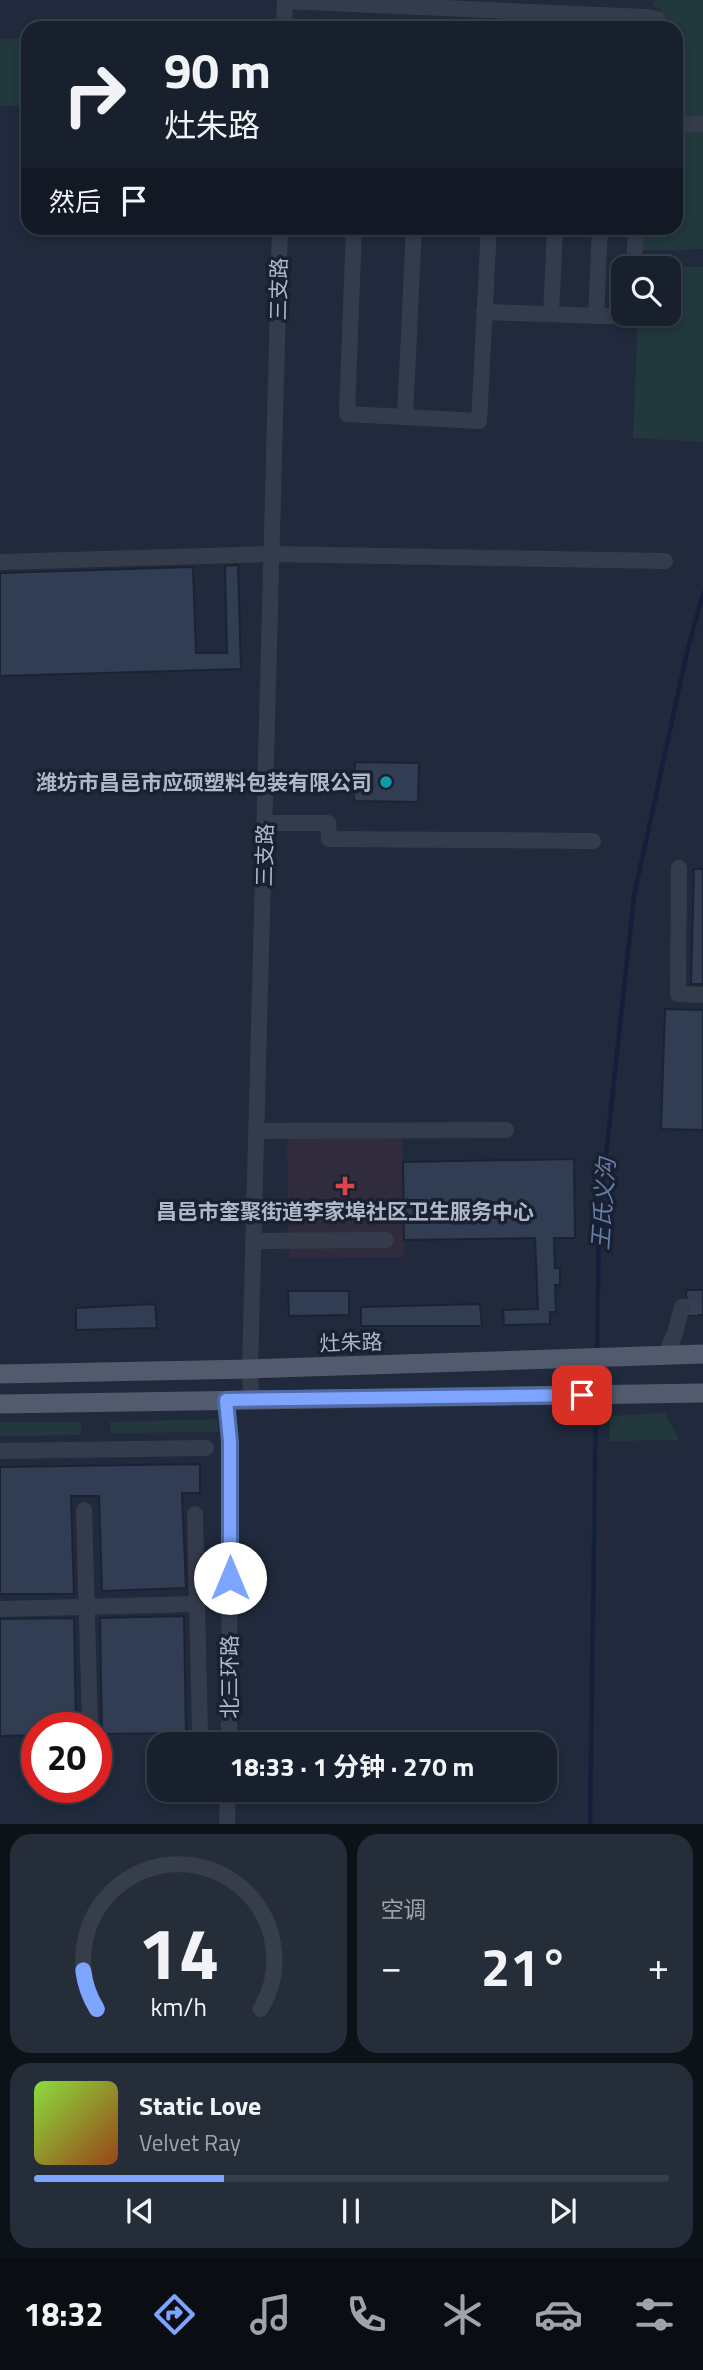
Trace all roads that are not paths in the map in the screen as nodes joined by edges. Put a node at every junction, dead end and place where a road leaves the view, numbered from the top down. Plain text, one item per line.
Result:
1 (285, 1) edge
2 (284, 21) edge
3 (657, 21) edge
4 (703, 124) edge
5 (683, 125) edge
6 (280, 235) edge
7 (354, 235) edge
8 (414, 235) edge
9 (489, 235) edge
10 (555, 235) edge
11 (600, 235) edge
12 (636, 235) edge
13 (635, 256) edge
14 (484, 312) junction
15 (551, 314) junction
16 (596, 316) junction
17 (611, 316) edge
18 (405, 417) junction
19 (271, 554) junction
20 (664, 561) dead end
21 (0, 562) edge
22 (265, 823) junction
23 (593, 841) dead end
24 (678, 869) dead end
25 (703, 995) edge
26 (506, 1130) dead end
27 (257, 1131) junction
28 (386, 1240) dead end
29 (254, 1241) junction
30 (682, 1307) dead end
31 (666, 1354) junction
32 (703, 1354) edge
33 (250, 1369) junction
34 (0, 1374) edge
35 (703, 1393) edge
36 (251, 1399) junction
37 (226, 1400) junction
38 (0, 1404) edge
39 (206, 1448) dead end
40 (0, 1451) edge
41 (84, 1510) dead end
42 (195, 1514) dead end
43 (197, 1604) junction
44 (87, 1607) junction
45 (0, 1609) edge
46 (90, 1712) edge
47 (200, 1732) dead end
48 (229, 1732) edge
49 (228, 1802) edge
50 (227, 1824) edge

1 - 2 street
1 - 3 street
4 - 5 street
6 - 19 street, 三支路
7 - 18 street
8 - 18 street
9 - 14 street
10 - 15 street
11 - 16 street
12 - 13 street
14 - 15 street
14 - 18 street
15 - 16 street
16 - 17 street
19 - 20 street
19 - 21 street
19 - 22 street, 三支路
22 - 23 street
22 - 27 street, 三支路
24 - 25 street
26 - 27 street
27 - 29 street, 三支路
28 - 29 street
29 - 33 street, 三支路
30 - 31 street
31 - 32 main road, 灶朱路
31 - 33 main road, 灶朱路
33 - 34 main road, 灶朱路
33 - 36 street, 三支路
35 - 36 main road
36 - 37 main road
37 - 38 main road
37 - 48 street, 北三环路
39 - 40 street
41 - 44 street
42 - 43 street
43 - 44 street
43 - 47 street
44 - 45 street
44 - 46 street
49 - 50 street

